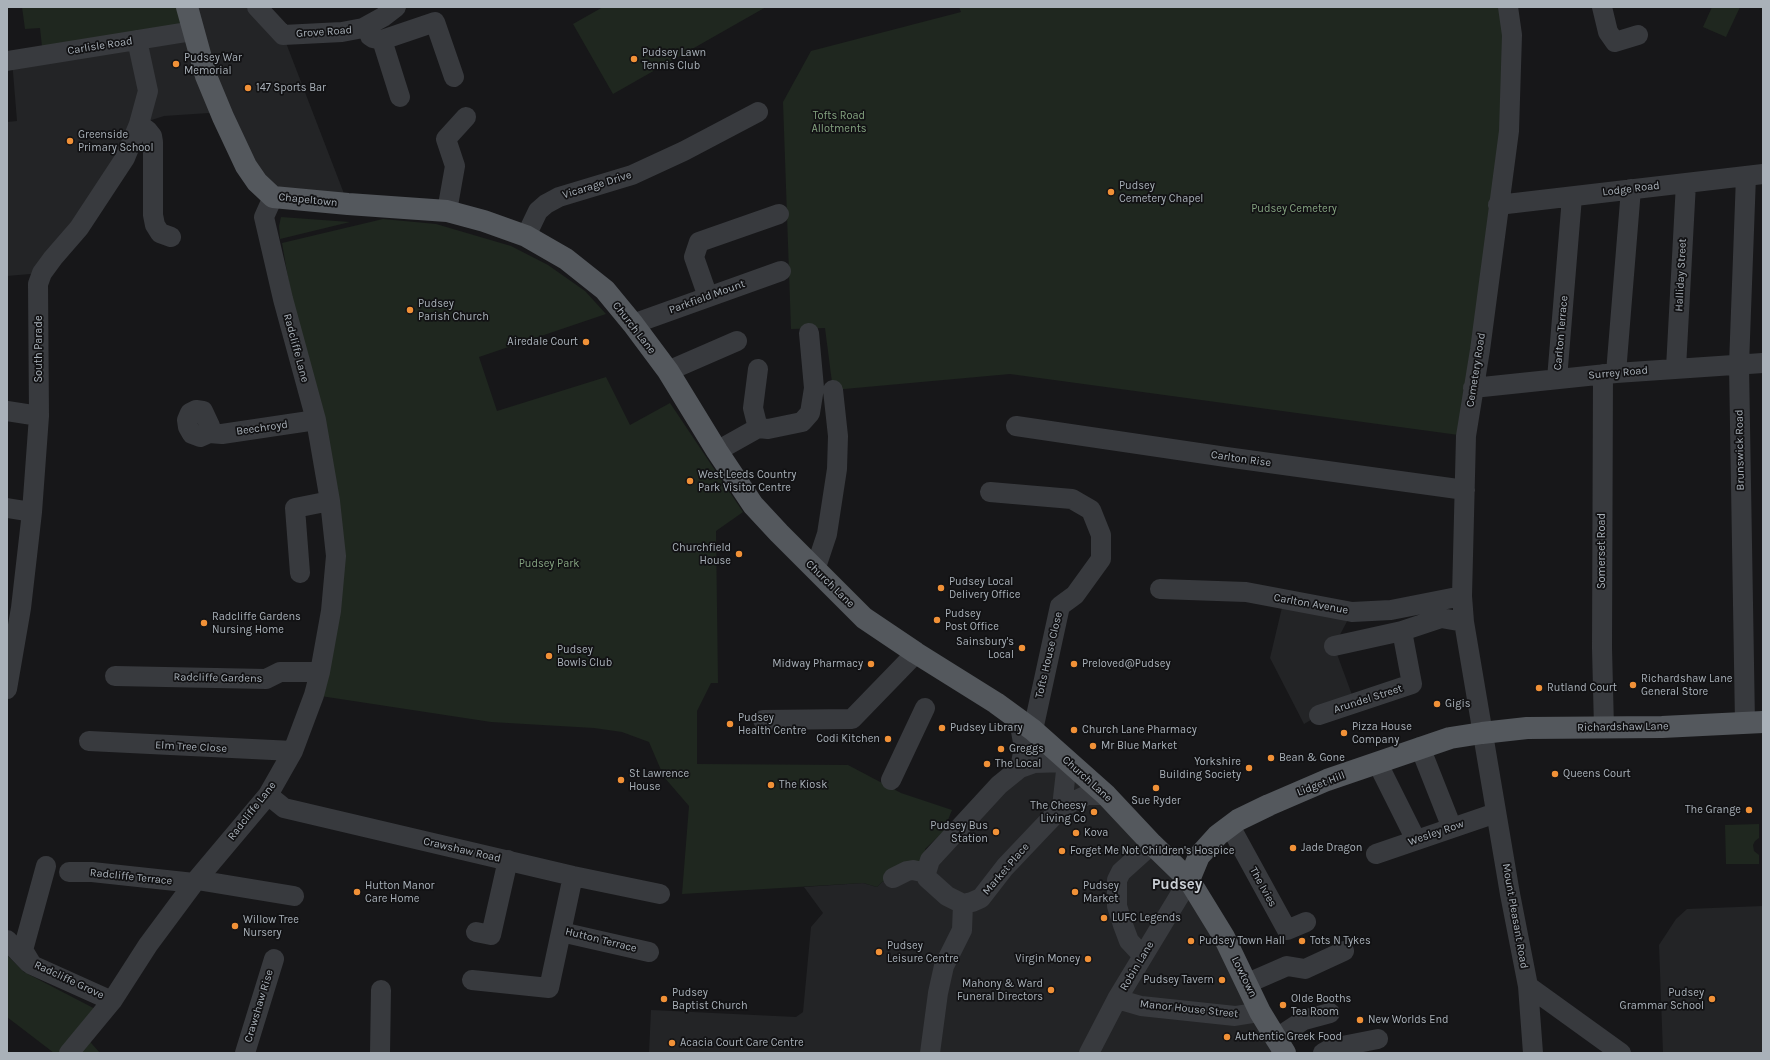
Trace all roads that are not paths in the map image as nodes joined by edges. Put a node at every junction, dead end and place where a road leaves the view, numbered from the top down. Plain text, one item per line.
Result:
1 (187, 7) edge
2 (257, 7) edge
3 (396, 7) edge
4 (1508, 7) edge
5 (1602, 7) edge
6 (364, 28) junction
7 (193, 31) junction
8 (1638, 35) dead end
9 (137, 40) junction
10 (382, 40) junction
11 (7, 61) edge
12 (454, 77) dead end
13 (400, 97) dead end
14 (758, 112) dead end
15 (466, 117) dead end
16 (139, 124) junction
17 (1754, 175) edge
18 (1686, 182) junction
19 (1631, 189) junction
20 (272, 197) junction
21 (1572, 197) junction
22 (1498, 205) junction
23 (447, 211) junction
24 (779, 214) dead end
25 (526, 236) junction
26 (171, 237) dead end
27 (781, 271) dead end
28 (708, 297) junction
29 (633, 324) junction
30 (809, 334) dead end
31 (737, 341) dead end
32 (1763, 363) edge
33 (1738, 365) junction
34 (1676, 368) junction
35 (758, 369) dead end
36 (668, 371) junction
37 (1609, 374) junction
38 (1557, 378) junction
39 (1473, 388) junction
40 (833, 390) dead end
41 (7, 411) edge
42 (39, 416) junction
43 (316, 420) junction
44 (1016, 426) dead end
45 (758, 428) junction
46 (209, 433) dead end
47 (717, 451) junction
48 (1465, 490) junction
49 (990, 492) dead end
50 (330, 501) junction
51 (7, 508) edge
52 (32, 512) junction
53 (815, 570) junction
54 (300, 573) dead end
55 (1160, 588) dead end
56 (1462, 596) junction
57 (14, 607) edge
58 (1464, 622) junction
59 (1402, 631) junction
60 (1334, 646) dead end
61 (916, 653) junction
62 (320, 672) junction
63 (115, 676) dead end
64 (7, 689) edge
65 (925, 708) dead end
66 (1319, 715) dead end
67 (762, 720) dead end
68 (1754, 723) edge
69 (1026, 725) junction
70 (1604, 728) junction
71 (1482, 732) junction
72 (89, 741) dead end
73 (1420, 747) junction
74 (293, 751) junction
75 (1068, 762) junction
76 (1378, 764) junction
77 (1020, 768) junction
78 (892, 780) dead end
79 (268, 795) junction
80 (1106, 795) junction
81 (1062, 807) junction
82 (1496, 813) junction
83 (1230, 826) junction
84 (1452, 828) junction
85 (1416, 840) junction
86 (1152, 844) junction
87 (1376, 854) dead end
88 (508, 860) junction
89 (46, 866) dead end
90 (69, 872) dead end
91 (926, 873) junction
92 (573, 876) junction
93 (893, 878) dead end
94 (1189, 880) junction
95 (196, 881) junction
96 (660, 894) dead end
97 (294, 896) dead end
98 (963, 904) junction
99 (1306, 922) dead end
100 (476, 932) dead end
101 (561, 932) junction
102 (7, 940) edge
103 (1344, 951) dead end
104 (649, 952) dead end
105 (1143, 956) junction
106 (274, 959) dead end
107 (32, 966) junction
108 (472, 980) dead end
109 (1248, 983) junction
110 (1528, 986) junction
111 (381, 990) dead end
112 (1117, 999) junction
113 (112, 1001) junction
114 (1260, 1012) junction
115 (1330, 1013) dead end
116 (1378, 1039) dead end
117 (1280, 1046) edge
118 (931, 1047) edge
119 (69, 1053) edge
120 (245, 1053) edge
121 (380, 1053) edge
122 (1089, 1053) edge
123 (1323, 1053) edge
124 (1533, 1053) edge
125 (1621, 1053) edge

1 - 7 main road, Chapeltown
2 - 6 street, Grove Road
3 - 6 street, Grove Road
4 - 22 street, Cemetery Road
5 - 8 street
6 - 10 street
7 - 9 street, Carlisle Road
7 - 20 main road, Chapeltown
9 - 11 street, Carlisle Road
9 - 16 street, South Parade
10 - 12 street
10 - 13 street
14 - 25 street, Vicarage Drive
15 - 23 street
16 - 26 street
16 - 42 street, South Parade
17 - 18 street, Lodge Road
17 - 33 street, Brunswick Road
18 - 19 street, Lodge Road
18 - 34 street, Halliday Street
19 - 21 street, Lodge Road
19 - 37 street, Somerset Road
20 - 23 main road, Chapeltown
20 - 43 street, Radcliffe Lane
21 - 22 street, Lodge Road
21 - 38 street, Carlton Terrace
22 - 39 street, Cemetery Road
23 - 25 main road, Chapeltown
24 - 28 street
25 - 29 main road, Church Lane
27 - 28 street, Parkfield Mount
28 - 29 street, Parkfield Mount
29 - 36 main road, Church Lane
30 - 45 street
31 - 36 street
32 - 33 street, Surrey Road
33 - 34 street, Surrey Road
33 - 68 street, Brunswick Road
34 - 37 street, Surrey Road
35 - 45 street
36 - 47 main road, Church Lane
37 - 38 street, Surrey Road
37 - 70 street, Somerset Road
38 - 39 street, Surrey Road
39 - 48 street, Cemetery Road
40 - 53 street
41 - 42 street
42 - 52 street, South Parade
43 - 46 street, Beechroyd
43 - 50 street, Radcliffe Lane
44 - 48 street, Carlton Rise
45 - 47 street
47 - 53 main road, Church Lane
48 - 56 street, Cemetery Road
49 - 69 street, Tofts House Close
50 - 54 street
50 - 62 street, Radcliffe Lane
51 - 52 street
52 - 57 street, South Parade
53 - 61 main road, Church Lane
55 - 56 street, Carlton Avenue
56 - 58 street, Cemetery Road
57 - 64 street, South Parade
58 - 59 street
58 - 71 street, Cemetery Road
59 - 60 street
59 - 66 street, Arundel Street
61 - 67 street
61 - 69 main road, Church Lane
62 - 63 street, Radcliffe Gardens
62 - 74 street, Radcliffe Lane
65 - 78 street
68 - 70 main road, Richardshaw Lane
69 - 75 main road, Church Lane
69 - 77 street
70 - 71 main road, Richardshaw Lane
71 - 73 main road, Lidget Hill
71 - 82 street, Mount Pleasant Road
72 - 74 street, Elm Tree Close
73 - 76 main road, Lidget Hill
73 - 84 street
74 - 79 street, Radcliffe Lane
75 - 77 street
75 - 80 main road, Church Lane
75 - 81 street
76 - 83 main road, Lidget Hill
76 - 85 street
77 - 91 street
79 - 88 street, Crawshaw Road
79 - 95 street, Radcliffe Lane
80 - 81 street, Market Place
80 - 86 main road, Church Lane
81 - 98 street, Market Place
82 - 84 street, Wesley Row
82 - 110 street, Mount Pleasant Road
83 - 94 main road, Lidget Hill
83 - 99 street, The Ivies
84 - 85 street, Wesley Row
85 - 87 street, Wesley Row
86 - 94 main road, Church Lane
86 - 105 street
88 - 92 street, Crawshaw Road
88 - 100 street
89 - 107 street, Radcliffe Grove
90 - 95 street, Radcliffe Terrace
91 - 93 street
91 - 98 street
92 - 96 street, Crawshaw Road
92 - 101 street, Hutton Terrace
94 - 105 street, Robin Lane
94 - 109 main road, Lowtown
95 - 97 street, Radcliffe Terrace
95 - 113 street, Radcliffe Lane
98 - 118 street
101 - 104 street, Hutton Terrace
101 - 108 street
102 - 107 street
103 - 109 street
105 - 112 street, Robin Lane
106 - 120 street, Crawshaw Rise
107 - 113 street, Radcliffe Grove
109 - 114 main road, Lowtown
110 - 124 street, Mount Pleasant Road
110 - 125 street
111 - 121 street
112 - 114 street, Manor House Street
112 - 122 street, Robin Lane
113 - 119 street, Radcliffe Lane
114 - 117 main road, Lowtown
115 - 117 street
116 - 123 street

